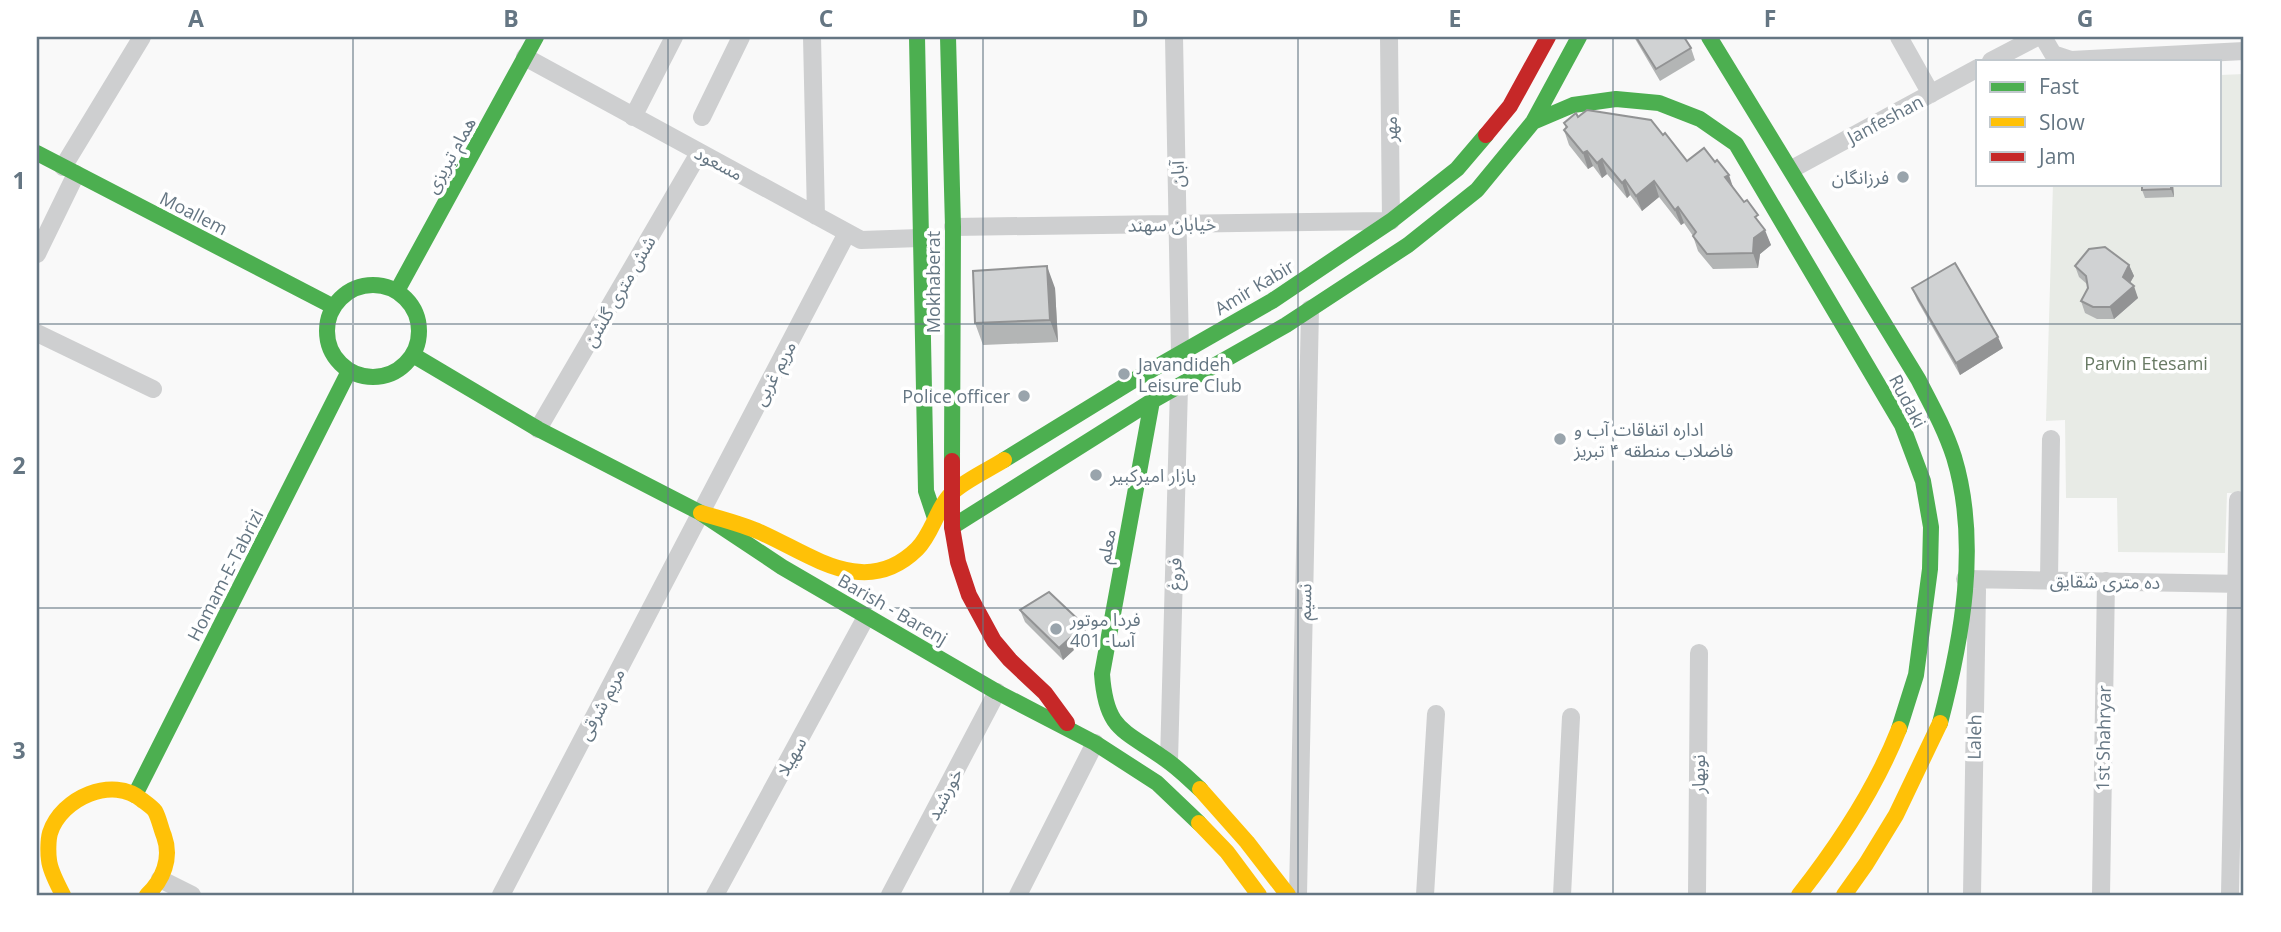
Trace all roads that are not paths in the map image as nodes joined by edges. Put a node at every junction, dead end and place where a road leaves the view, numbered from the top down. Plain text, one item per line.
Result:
1 (142, 37) edge
2 (536, 37) edge
3 (674, 37) edge
4 (741, 37) edge
5 (812, 37) edge
6 (917, 37) edge
7 (948, 37) edge
8 (1174, 37) edge
9 (1389, 37) edge
10 (1548, 37) edge
11 (1579, 37) edge
12 (1709, 37) edge
13 (1899, 37) edge
14 (2037, 37) edge
15 (2043, 37) edge
16 (2192, 37) edge
17 (2244, 51) edge
18 (2202, 53) junction
19 (525, 57) junction
20 (1994, 60) edge
21 (1976, 69) edge
22 (1931, 94) junction
23 (632, 117) junction
24 (702, 117) dead end
25 (1533, 122) junction
26 (37, 153) edge
27 (699, 153) junction
28 (1792, 169) junction
29 (70, 171) junction
30 (816, 216) junction
31 (1391, 221) junction
32 (1178, 224) junction
33 (953, 227) junction
34 (847, 233) junction
35 (920, 238) junction
36 (1408, 244) junction
37 (37, 254) edge
38 (397, 292) junction
39 (334, 307) junction
40 (1310, 309) junction
41 (37, 333) edge
42 (1180, 353) junction
43 (413, 355) junction
44 (349, 372) junction
45 (1139, 377) junction
46 (1179, 387) junction
47 (153, 389) dead end
48 (1152, 401) junction
49 (538, 429) junction
50 (2051, 439) dead end
51 (953, 492) junction
52 (2238, 500) dead end
53 (701, 513) junction
54 (935, 518) junction
55 (952, 527) junction
56 (1949, 544) junction
57 (1971, 579) junction
58 (2049, 580) junction
59 (2106, 582) junction
60 (2241, 584) edge
61 (866, 617) junction
62 (1699, 653) dead end
63 (998, 692) junction
64 (1436, 713) dead end
65 (1571, 717) dead end
66 (1071, 729) junction
67 (1095, 743) junction
68 (1169, 761) junction
69 (135, 795) junction
70 (1862, 837) junction
71 (160, 879) junction
72 (64, 895) edge
73 (147, 895) edge
74 (192, 895) edge
75 (501, 895) edge
76 (715, 895) edge
77 (890, 895) edge
78 (1018, 895) edge
79 (1259, 895) edge
80 (1288, 895) edge
81 (1298, 895) edge
82 (1424, 895) edge
83 (1562, 895) edge
84 (1697, 895) edge
85 (1799, 895) edge
86 (1844, 895) edge
87 (1972, 895) edge
88 (2101, 895) edge
89 (2230, 895) edge

1 - 29 street
2 - 19 main road, همام تبریزی
3 - 23 street
4 - 24 street
5 - 30 street
6 - 35 main road, Mokhaberat
7 - 33 main road, Mokhaberat
8 - 32 street, آبان
9 - 31 street, مهر
10 - 31 main road, Amir Kabir
11 - 25 main road
12 - 28 main road, Rudaki
13 - 22 street
14 - 20 street
15 - 18 street
16 - 18 street
17 - 18 street
19 - 23 street, مسعود
19 - 38 main road, همام تبریزی
21 - 22 street, Janfeshan
22 - 28 street, Janfeshan
23 - 27 street, مسعود
25 - 36 main road
25 - 56 main road, Rudaki
26 - 29 main road, Moallem
27 - 30 street, مسعود
27 - 49 street, شش متری گلشن
28 - 56 main road, Rudaki
29 - 37 street
29 - 39 main road, Moallem
30 - 34 street, مسعود
31 - 32 street, خیابان سهند
31 - 36 street
31 - 42 main road, Amir Kabir
32 - 33 street, خیابان سهند
32 - 42 street, آبان
33 - 51 main road, Mokhaberat
34 - 35 street, مسعود
34 - 53 street, مریم غربی
35 - 54 main road, Mokhaberat
36 - 40 main road
38 - 39 main road
38 - 43 main road
39 - 44 main road
40 - 46 main road
40 - 81 street, نسیم
41 - 47 street
42 - 45 main road, Amir Kabir
43 - 44 main road
43 - 49 main road
44 - 69 main road, Homam-E-Tabrizi
45 - 48 main road
45 - 51 main road, Amir Kabir
46 - 48 main road
46 - 68 street, فروغ
48 - 55 main road
48 - 68 main road, معلم
49 - 53 main road
50 - 58 street
51 - 54 main road, Amir Kabir
51 - 55 main road, Mokhaberat
52 - 60 street
53 - 54 main road, Amir Kabir
53 - 61 main road, Barish - Barenj
53 - 75 street, مریم شرقی
54 - 55 main road
55 - 66 main road, Barish - Barenj
56 - 57 main road, Rudaki
56 - 70 main road, Rudaki
57 - 58 street, ده متری شقایق
57 - 70 main road, Rudaki
57 - 87 street, Laleh
58 - 59 street, ده متری شقایق
59 - 60 street, ده متری شقایق
59 - 88 street, 1st Shahryar
60 - 89 street
61 - 63 main road, Barish - Barenj
61 - 76 street, سهیلا
62 - 84 street, نوبهار
63 - 66 main road, Barish - Barenj
63 - 77 street, خورشید
64 - 82 street
65 - 83 street
66 - 67 main road, Barish - Barenj
67 - 78 street
67 - 79 main road, Barish - Barenj
68 - 80 main road
69 - 71 main road
69 - 72 main road
70 - 85 main road, Rudaki
70 - 86 main road, Rudaki
71 - 73 main road
71 - 74 street

